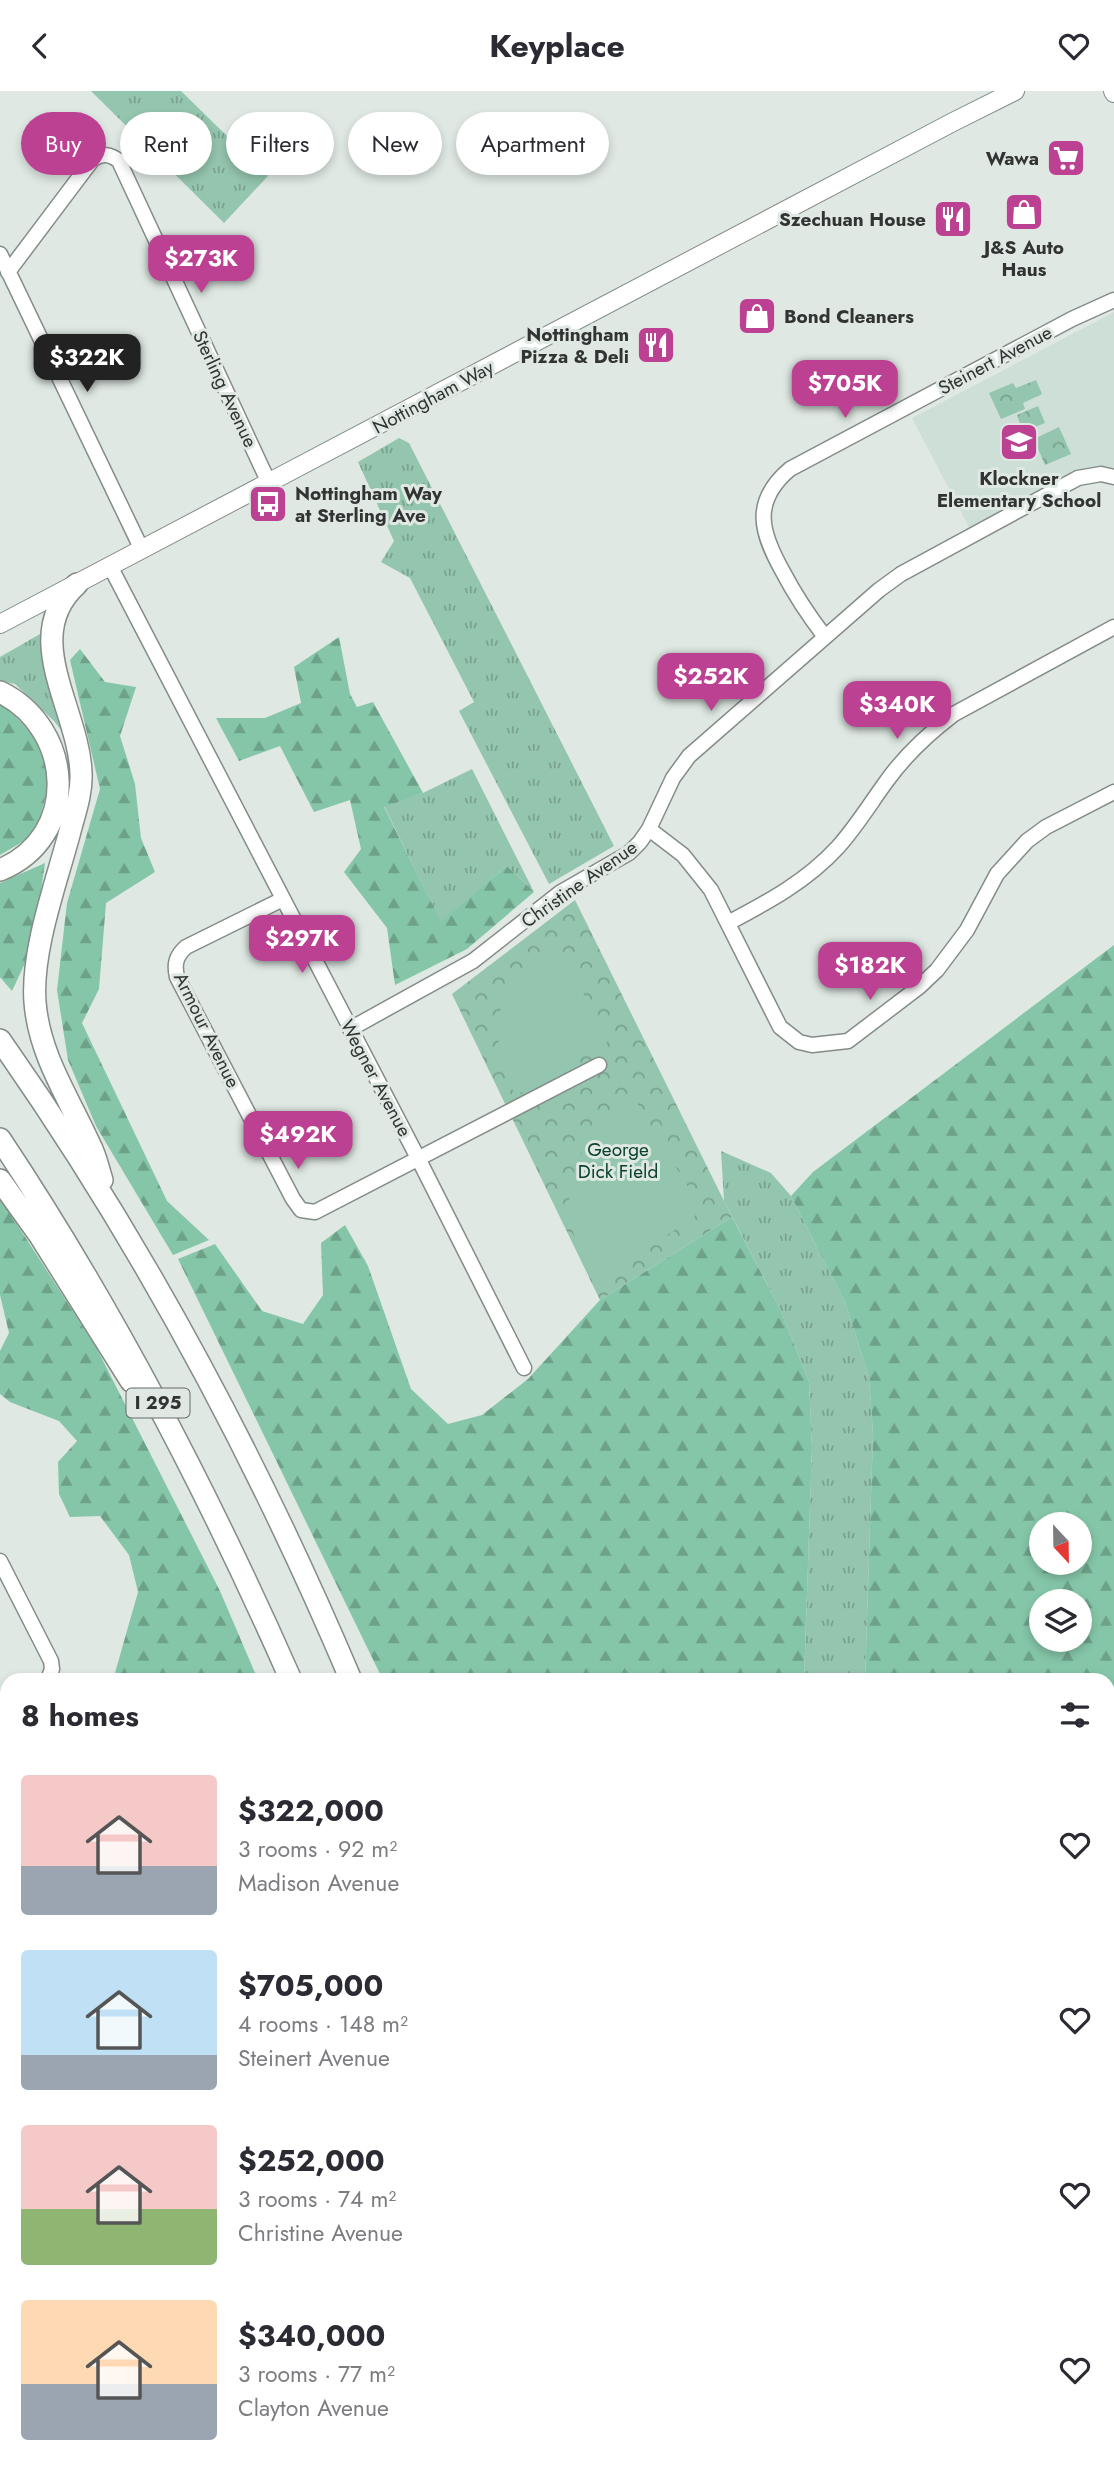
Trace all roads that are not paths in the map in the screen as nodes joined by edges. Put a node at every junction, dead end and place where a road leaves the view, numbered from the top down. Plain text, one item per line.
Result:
1 (1015, 91) edge
2 (0, 254) edge
3 (8, 272) junction
4 (1114, 300) edge
5 (1114, 477) edge
6 (269, 483) junction
7 (142, 550) junction
8 (110, 566) junction
9 (77, 583) junction
10 (0, 624) edge
11 (1114, 627) edge
12 (825, 637) junction
13 (0, 692) edge
14 (1114, 792) edge
15 (649, 829) junction
16 (0, 870) edge
17 (283, 899) junction
18 (728, 923) junction
19 (350, 1029) junction
20 (0, 1040) edge
21 (599, 1065) dead end
22 (0, 1139) edge
23 (419, 1160) junction
24 (0, 1180) edge
25 (110, 1209) junction
26 (524, 1368) dead end
27 (215, 1515) junction
28 (0, 1561) edge
29 (51, 1673) edge
30 (288, 1673) edge
31 (348, 1673) edge

1 - 6 main road, Nottingham Way
2 - 3 street
3 - 6 street, Sterling Avenue
3 - 7 street
4 - 12 street, Steinert Avenue
5 - 12 street, Christine Avenue
6 - 7 main road, Nottingham Way
7 - 8 main road, Nottingham Way
8 - 9 main road, Nottingham Way
8 - 17 street, Wegner Avenue
9 - 10 main road, Nottingham Way
9 - 25 highway
11 - 18 street
12 - 15 street, Christine Avenue
13 - 16 highway
14 - 18 street
15 - 18 street
15 - 19 street, Christine Avenue
17 - 19 street, Wegner Avenue
17 - 23 street, Armour Avenue
19 - 23 street, Wegner Avenue
20 - 25 highway, I 295
21 - 23 street, Armour Avenue
22 - 27 highway, I 295
23 - 26 street, Wegner Avenue
24 - 27 highway
25 - 31 highway, I 295
27 - 30 highway, I 295
28 - 29 street

